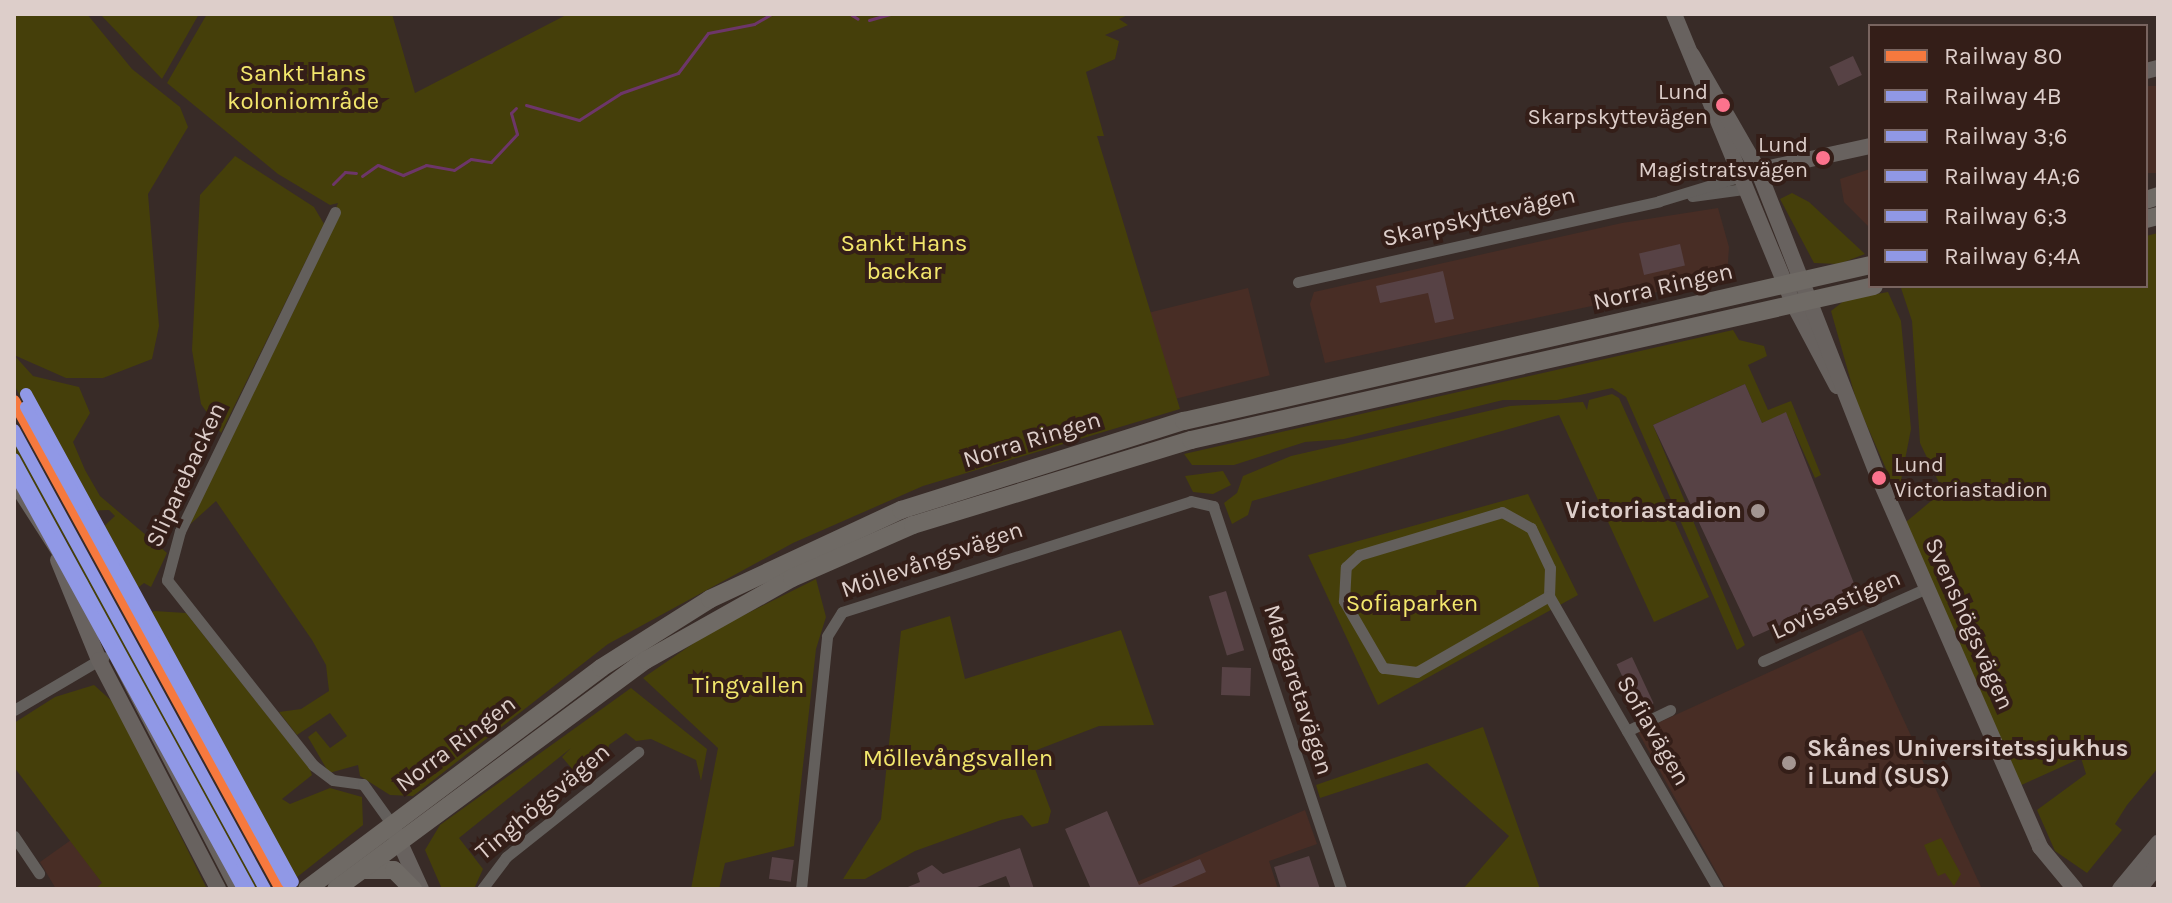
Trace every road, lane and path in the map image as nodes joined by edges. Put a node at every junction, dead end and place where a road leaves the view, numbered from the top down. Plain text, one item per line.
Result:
1 (1674, 14) edge
2 (1692, 55) junction
3 (1868, 147) edge
4 (1761, 177) junction
5 (1741, 183) junction
6 (335, 212) dead end
7 (1868, 265) edge
8 (1805, 280) junction
9 (1298, 282) dead end
10 (1785, 284) junction
11 (1868, 287) edge
12 (1813, 299) junction
13 (1793, 303) junction
14 (1852, 414) junction
15 (14, 481) edge
16 (1213, 506) joint
17 (47, 528) junction
18 (1927, 588) junction
19 (1549, 596) junction
20 (116, 651) junction
21 (99, 660) junction
22 (1763, 661) dead end
23 (14, 710) edge
24 (1670, 710) dead end
25 (1627, 731) junction
26 (638, 752) dead end
27 (391, 823) junction
28 (14, 836) edge
29 (399, 841) junction
30 (2158, 843) edge
31 (2158, 865) edge
32 (360, 871) junction
33 (39, 873) dead end
34 (321, 886) edge
35 (218, 889) edge
36 (238, 889) edge
37 (300, 889) edge
38 (413, 889) edge
39 (421, 889) edge
40 (482, 889) edge
41 (801, 889) edge
42 (1341, 889) edge
43 (1718, 889) edge
44 (2075, 889) edge
45 (2120, 889) edge
46 (2139, 889) edge

1 - 2 main road, Svenshögsvägen
2 - 4 main road, Svenshögsvägen
2 - 5 main road, Svenshögsvägen
3 - 4 main road, Skarpskyttevägen
4 - 5 main road, Skarpskyttevägen
4 - 8 main road, Svenshögsvägen
5 - 9 street, Skarpskyttevägen
5 - 10 main road, Svenshögsvägen
6 - 27 street, Sliparebacken
7 - 8 main road, Norra Ringen
8 - 10 main road, Norra Ringen
8 - 12 main road, Svenshögsvägen
10 - 13 main road, Svenshögsvägen
10 - 27 main road, Norra Ringen
11 - 12 main road, Norra Ringen
12 - 13 main road, Norra Ringen
12 - 14 main road, Svenshögsvägen
13 - 14 main road, Svenshögsvägen
13 - 29 main road, Norra Ringen
14 - 18 main road, Svenshögsvägen
15 - 17 main road
16 - 41 street, Möllevångsvägen
16 - 42 street, Margaretavägen
17 - 20 main road
17 - 21 main road
18 - 22 street, Lovisastigen
18 - 44 main road, Svenshögsvägen
19 - 19 street
19 - 25 street, Sofiavägen
20 - 21 street
20 - 36 main road
21 - 23 street
21 - 35 main road
24 - 25 street
25 - 43 street, Sofiavägen
26 - 40 street, Tinghögsvägen
27 - 29 main road
27 - 34 main road, Norra Ringen
28 - 33 street
29 - 32 main road, Norra Ringen
29 - 39 main road
30 - 45 main road
31 - 46 main road
32 - 34 main road, Norra Ringen
32 - 38 main road
34 - 37 main road

